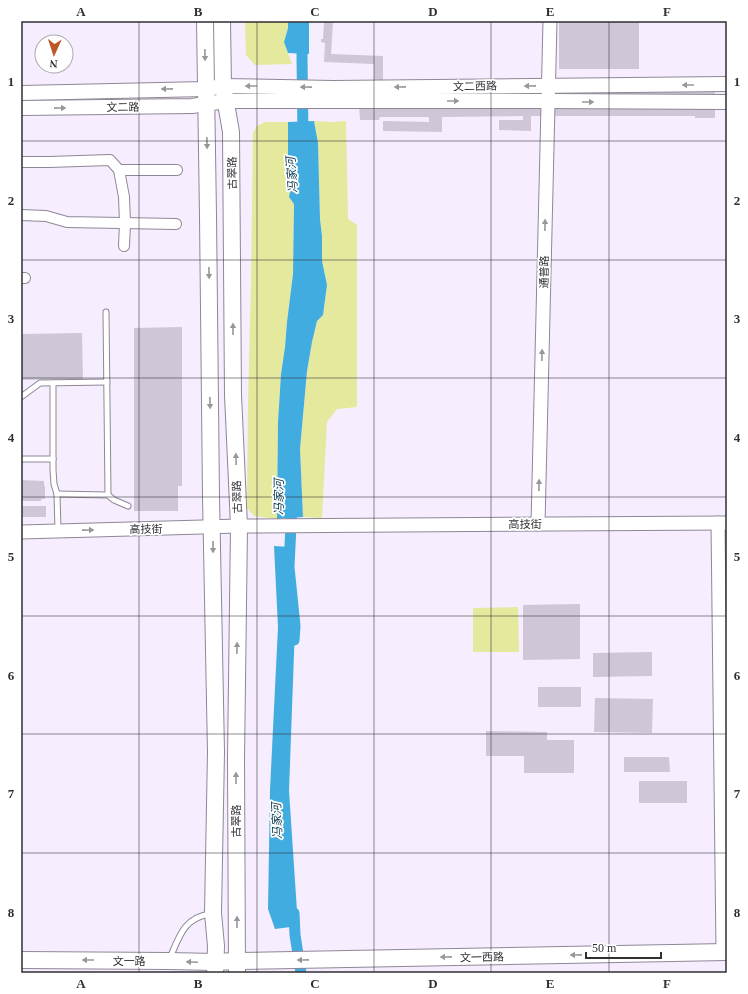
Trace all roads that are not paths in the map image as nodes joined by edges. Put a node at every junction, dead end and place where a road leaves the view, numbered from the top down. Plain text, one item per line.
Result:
1 (205, 21) edge
2 (222, 21) edge
3 (550, 21) edge
4 (727, 84) edge
5 (548, 86) junction
6 (21, 93) edge
7 (224, 94) junction
8 (206, 96) junction
9 (549, 101) junction
10 (727, 102) edge
11 (21, 108) edge
12 (21, 162) edge
13 (119, 170) junction
14 (177, 170) dead end
15 (21, 215) edge
16 (125, 223) junction
17 (176, 224) dead end
18 (124, 246) dead end
19 (106, 312) dead end
20 (107, 382) junction
21 (53, 383) junction
22 (21, 397) edge
23 (21, 459) edge
24 (52, 459) junction
25 (57, 494) junction
26 (108, 495) junction
27 (128, 506) dead end
28 (723, 523) edge
29 (538, 524) junction
30 (239, 526) junction
31 (212, 527) junction
32 (58, 531) junction
33 (21, 532) edge
34 (214, 913) junction
35 (725, 952) edge
36 (21, 960) edge
37 (169, 961) junction
38 (236, 967) edge
39 (215, 968) edge

1 -> 8 main road, 古翠路
2 - 7 main road, 古翠路
3 - 5 street, 通普路
4 -> 5 main road, 文二西路
5 -> 7 main road, 文二西路
5 - 9 street, 通普路
8 -> 6 main road, 文二路
7 - 8 main road, 文二路
7 -> 9 main road, 文二西路
30 -> 7 main road, 古翠路
11 -> 8 main road, 文二路
8 -> 31 main road, 古翠路
9 -> 10 main road, 文二西路
29 -> 9 street, 通普路
12 - 13 street
13 - 14 street
13 - 16 street
15 - 16 street
16 - 17 street
16 - 18 street
19 - 20 lane
20 - 21 lane
20 - 26 lane
21 - 22 lane
21 - 24 lane
23 - 24 lane
24 - 25 lane
25 - 26 lane
25 - 32 lane
26 - 27 lane
28 - 29 street, 高技街
28 - 35 street
29 - 30 street, 高技街
30 - 31 street, 高技街
38 -> 30 main road, 古翠路
32 -> 31 street, 高技街
31 -> 34 main road, 古翠路
32 - 33 street, 高技街
34 - 37 lane
34 - 39 main road, 古翠路
35 -> 38 main road, 文一西路
37 -> 36 main road, 文一路
39 -> 37 main road, 文一路
38 - 39 main road, 文一路

